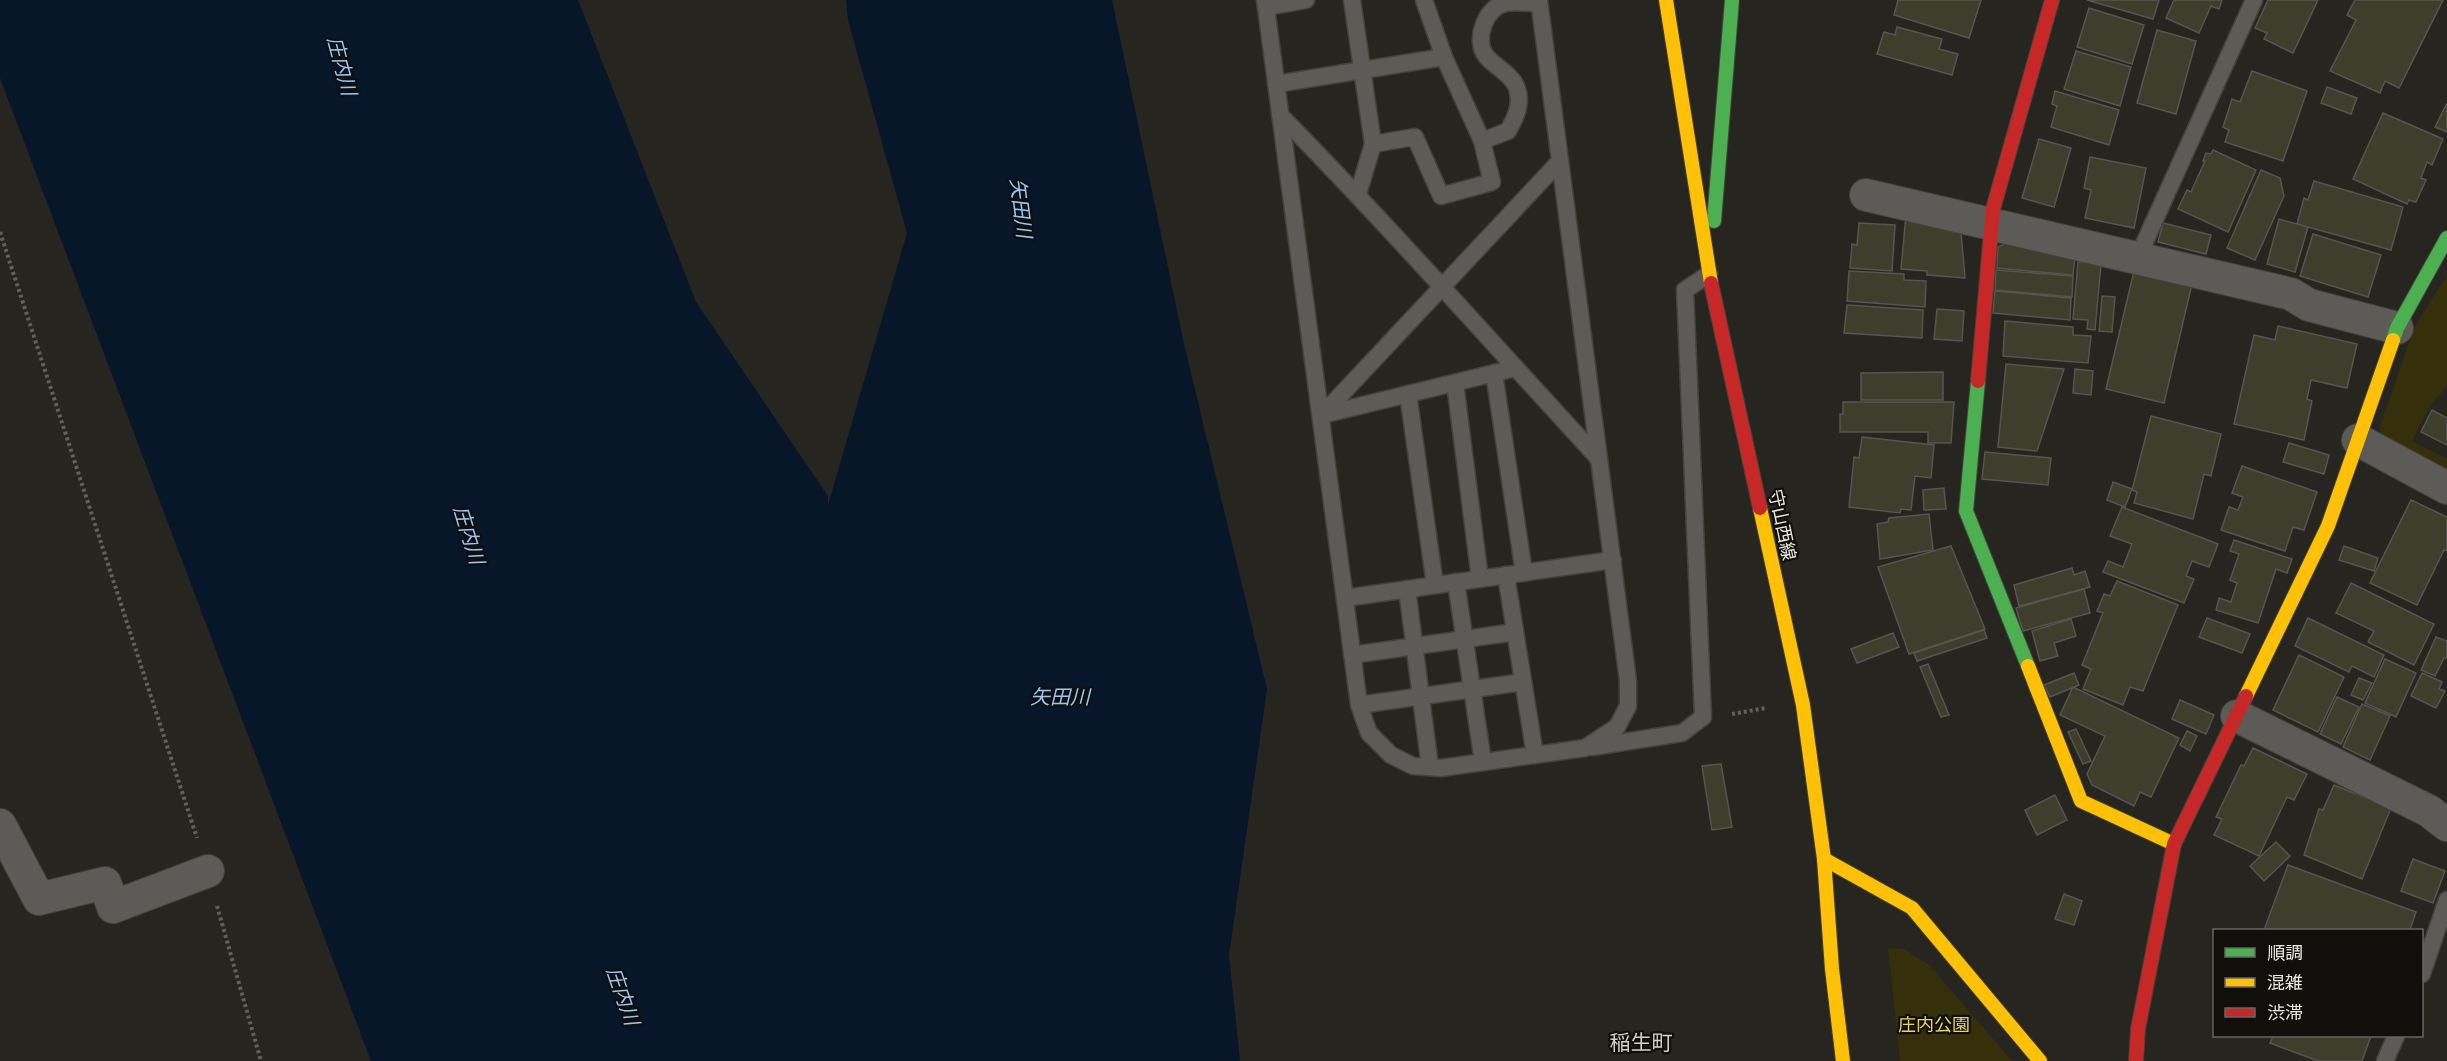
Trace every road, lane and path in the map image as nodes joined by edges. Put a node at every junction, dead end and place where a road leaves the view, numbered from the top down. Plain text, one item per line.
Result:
1 (1306, 0) edge
2 (1352, 0) edge
3 (1424, 0) edge
4 (1666, 0) edge
5 (1732, 0) edge
6 (2052, 0) edge
7 (2254, 0) edge
8 (1539, 2) edge
9 (1265, 4) edge
10 (1444, 57) junction
11 (1363, 70) junction
12 (1276, 84) junction
13 (1280, 115) junction
14 (1482, 141) junction
15 (1372, 144) junction
16 (1560, 161) junction
17 (1358, 194) junction
18 (1866, 195) dead end
19 (1992, 223) junction
20 (0, 232) edge
21 (2447, 238) edge
22 (2138, 257) junction
23 (1710, 274) junction
24 (1441, 289) junction
25 (2397, 328) junction
26 (1515, 368) junction
27 (1494, 373) junction
28 (1455, 383) junction
29 (1408, 394) junction
30 (1322, 415) junction
31 (2358, 440) junction
32 (1599, 459) junction
33 (2447, 488) edge
34 (1612, 560) junction
35 (1524, 573) junction
36 (1506, 575) junction
37 (1480, 579) junction
38 (1456, 582) junction
39 (1435, 585) junction
40 (1407, 589) junction
41 (1345, 598) junction
42 (1515, 632) junction
43 (1465, 640) junction
44 (1415, 647) junction
45 (1352, 655) junction
46 (1523, 682) junction
47 (1473, 690) junction
48 (1422, 697) junction
49 (1359, 705) junction
50 (1768, 707) dead end
51 (1726, 715) dead end
52 (2237, 716) junction
53 (1585, 748) junction
54 (1535, 755) junction
55 (1483, 762) junction
56 (1430, 767) junction
57 (0, 825) edge
58 (2447, 825) edge
59 (2174, 844) junction
60 (1824, 859) junction
61 (208, 871) junction
62 (2447, 900) edge
63 (2423, 968) edge
64 (2395, 1037) edge
65 (261, 1061) edge
66 (1843, 1061) edge
67 (2040, 1061) edge
68 (2136, 1061) edge
69 (2385, 1061) edge

1 - 9 lane
2 - 11 lane
3 - 10 lane
4 - 23 street, 守山西線
5 - 23 street
6 - 19 street
7 - 22 lane
8 - 14 lane
8 - 16 lane
9 - 12 lane
10 - 11 lane
10 - 14 lane
11 - 12 lane
11 - 15 lane
12 - 13 lane
13 - 17 lane
13 - 30 lane
14 - 15 lane
15 - 17 lane
16 - 24 lane
16 - 32 lane
17 - 24 lane
18 - 19 street
19 - 22 street
19 - 59 street
20 - 61 path
21 - 25 street
22 - 25 street
23 - 53 lane
23 - 60 street, 守山西線
24 - 26 lane
24 - 30 lane
25 - 31 street
26 - 27 lane
26 - 32 lane
27 - 28 lane
27 - 35 lane
28 - 29 lane
28 - 37 lane
29 - 30 lane
29 - 39 lane
30 - 41 lane
31 - 33 street
31 - 52 street
32 - 34 lane
34 - 35 lane
34 - 53 lane
35 - 36 lane
36 - 37 lane
36 - 42 lane
37 - 38 lane
38 - 39 lane
38 - 43 lane
39 - 40 lane
40 - 41 lane
40 - 44 lane
41 - 45 lane
42 - 43 lane
42 - 46 lane
43 - 44 lane
43 - 47 lane
44 - 45 lane
44 - 48 lane
45 - 49 lane
46 - 47 lane
46 - 54 lane
47 - 48 lane
47 - 55 lane
48 - 49 lane
48 - 56 lane
49 - 56 lane
50 - 51 path
52 - 58 street
52 - 59 street
53 - 54 lane
54 - 55 lane
55 - 56 lane
57 - 61 street
59 - 68 street
60 - 66 street, 守山西線
60 - 67 street
61 - 65 path
62 - 63 lane
64 - 69 lane

